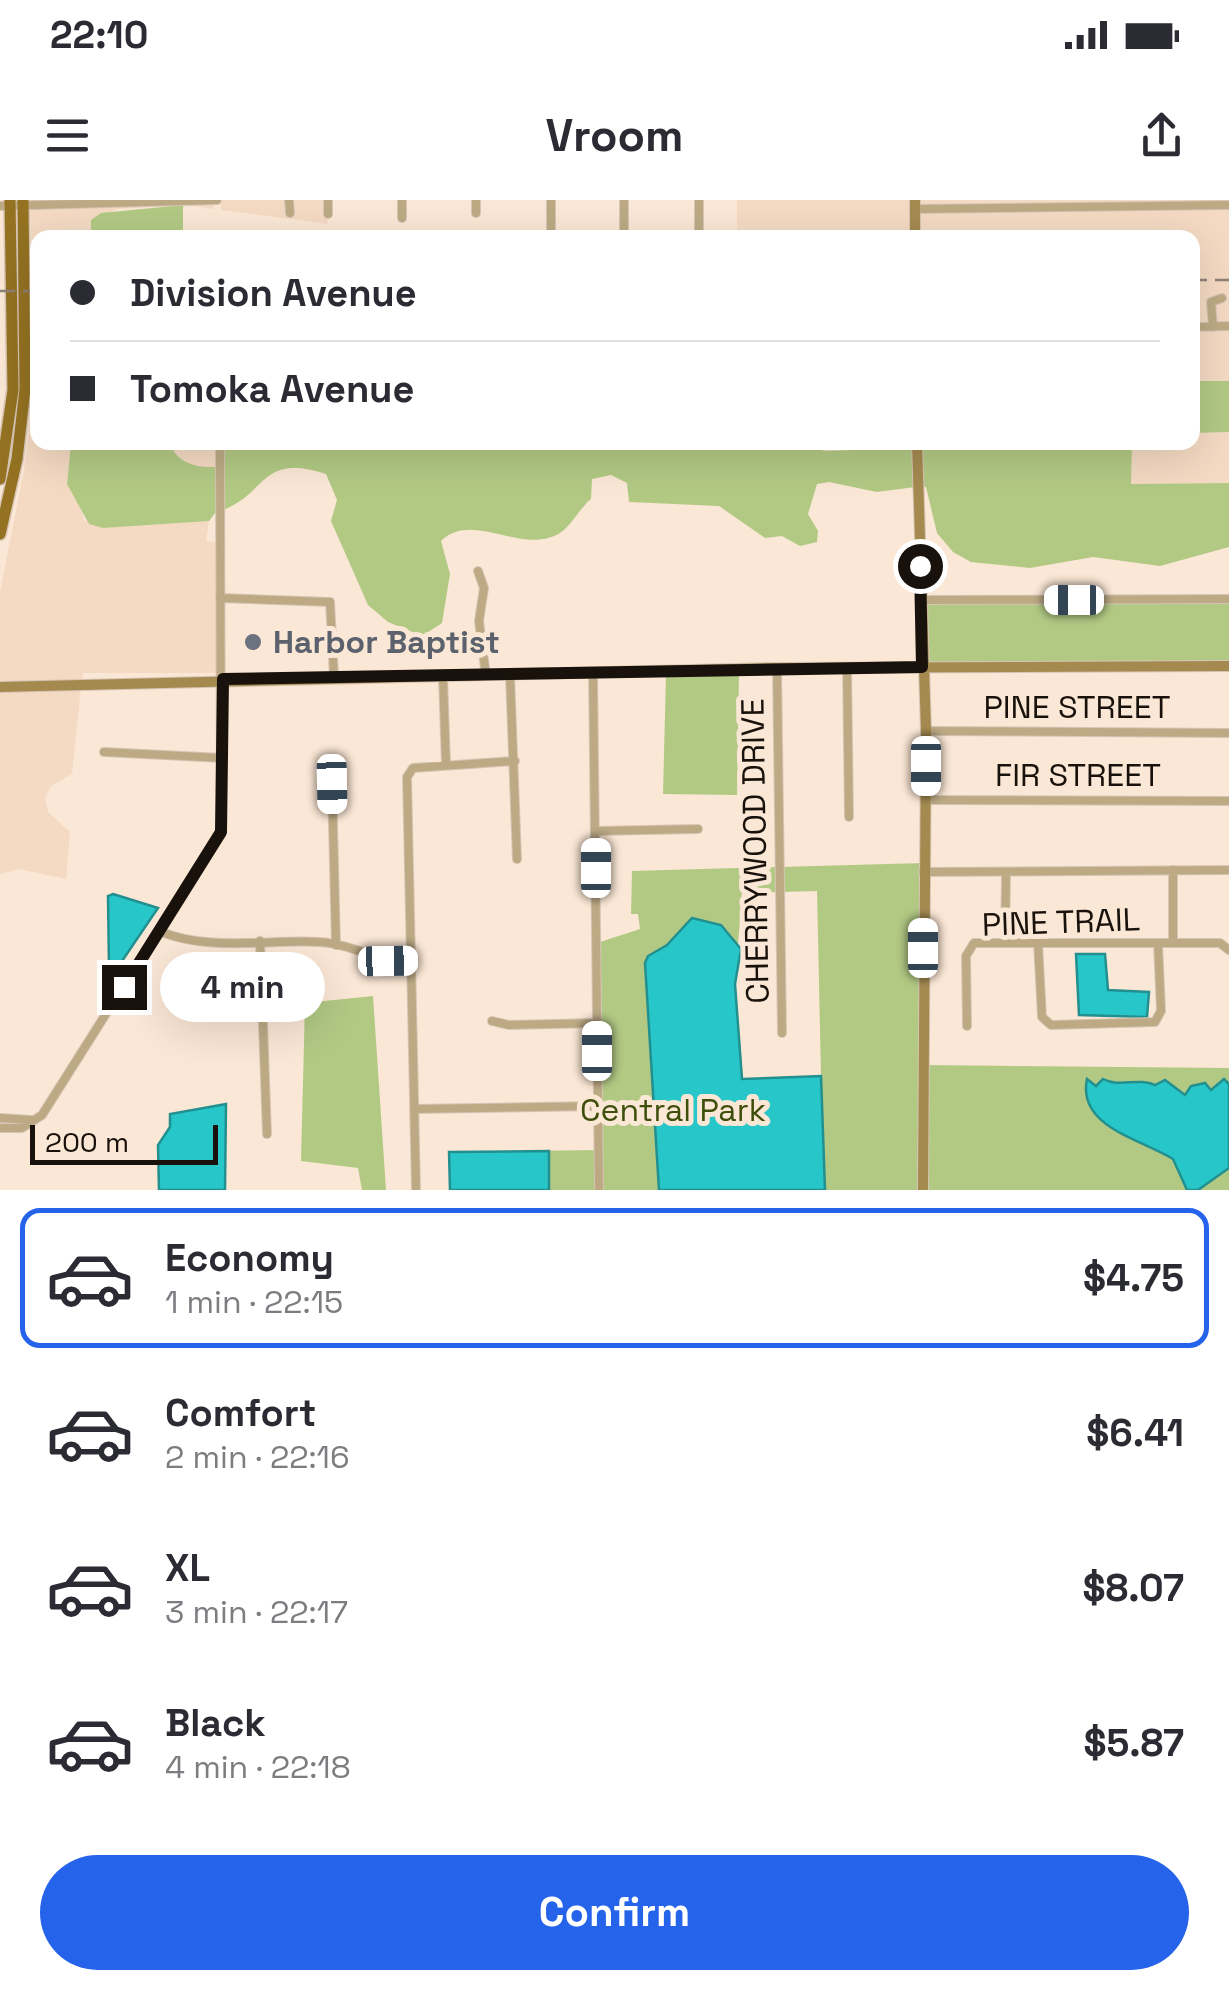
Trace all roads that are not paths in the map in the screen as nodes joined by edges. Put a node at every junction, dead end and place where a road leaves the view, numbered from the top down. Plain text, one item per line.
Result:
1 (217, 200) edge
2 (290, 200) edge
3 (328, 200) edge
4 (402, 200) edge
5 (476, 200) edge
6 (550, 200) edge
7 (624, 200) edge
8 (698, 200) edge
9 (13, 203) edge
10 (915, 204) edge
11 (1229, 205) edge
12 (218, 213) dead end
13 (290, 213) dead end
14 (476, 213) dead end
15 (328, 214) dead end
16 (402, 218) dead end
17 (551, 230) edge
18 (624, 230) edge
19 (699, 230) edge
20 (916, 230) edge
21 (1222, 298) dead end
22 (1213, 326) junction
23 (1229, 326) edge
24 (1200, 327) edge
25 (220, 450) edge
26 (918, 450) edge
27 (7, 459) edge
28 (0, 479) edge
29 (0, 534) edge
30 (478, 571) dead end
31 (220, 598) junction
32 (920, 600) junction
33 (1229, 600) edge
34 (1229, 666) edge
35 (847, 667) junction
36 (922, 667) junction
37 (777, 668) junction
38 (593, 672) junction
39 (510, 675) junction
40 (334, 676) junction
41 (486, 676) junction
42 (443, 677) junction
43 (223, 679) junction
44 (0, 687) edge
45 (926, 732) junction
46 (1229, 733) edge
47 (104, 752) dead end
48 (222, 758) junction
49 (515, 761) junction
50 (446, 765) junction
51 (332, 784) dead end
52 (926, 800) junction
53 (1229, 801) edge
54 (849, 817) dead end
55 (698, 829) dead end
56 (596, 830) junction
57 (517, 859) dead end
58 (1172, 870) junction
59 (1229, 870) edge
60 (923, 872) junction
61 (1006, 873) junction
62 (159, 931) junction
63 (260, 941) junction
64 (1005, 942) junction
65 (1038, 943) junction
66 (1173, 943) junction
67 (1158, 944) junction
68 (336, 945) junction
69 (1229, 950) edge
70 (410, 960) junction
71 (492, 1020) dead end
72 (597, 1023) junction
73 (967, 1026) dead end
74 (782, 1033) dead end
75 (598, 1106) junction
76 (414, 1109) junction
77 (0, 1118) edge
78 (32, 1120) junction
79 (0, 1128) edge
80 (267, 1134) dead end
81 (416, 1190) edge
82 (598, 1190) edge
83 (922, 1190) edge

1 - 9 street
1 - 12 street
2 - 13 street
3 - 15 street
4 - 16 street
5 - 14 street
6 - 17 street
7 - 18 street
8 - 19 street
9 - 27 main road
10 - 11 street
10 - 20 street
21 - 22 street
22 - 23 street
22 - 24 street
25 - 31 street
26 - 32 street
27 - 28 main road
27 - 29 main road
30 - 41 street
31 - 40 street
31 - 43 street
32 - 33 street
32 - 36 street
34 - 36 street
35 - 36 street
35 - 37 street
35 - 54 street
36 - 45 street
37 - 38 street
37 - 74 street, CHERRYWOOD DRIVE
38 - 39 street
38 - 56 street
39 - 41 street
39 - 49 street
40 - 42 street
40 - 43 street
41 - 42 street
42 - 50 street
43 - 44 street
43 - 48 street
45 - 46 street, PINE STREET
45 - 52 street
47 - 48 street
48 - 62 street
49 - 50 street
49 - 57 street
50 - 70 street
51 - 68 street
52 - 53 street, FIR STREET
52 - 60 street
55 - 56 street
56 - 72 street
58 - 59 street
58 - 61 street
58 - 66 street
60 - 61 street
60 - 83 street
61 - 64 street
62 - 63 street
62 - 78 street
63 - 68 street
63 - 80 street
64 - 65 street, PINE TRAIL
64 - 73 street, PINE TRAIL
65 - 67 street, PINE TRAIL
65 - 67 street
66 - 67 street, PINE TRAIL
66 - 69 street, PINE TRAIL
68 - 70 street
70 - 76 street
71 - 72 street
72 - 75 street
75 - 76 street
75 - 82 street
76 - 81 street
77 - 78 street
78 - 79 street

